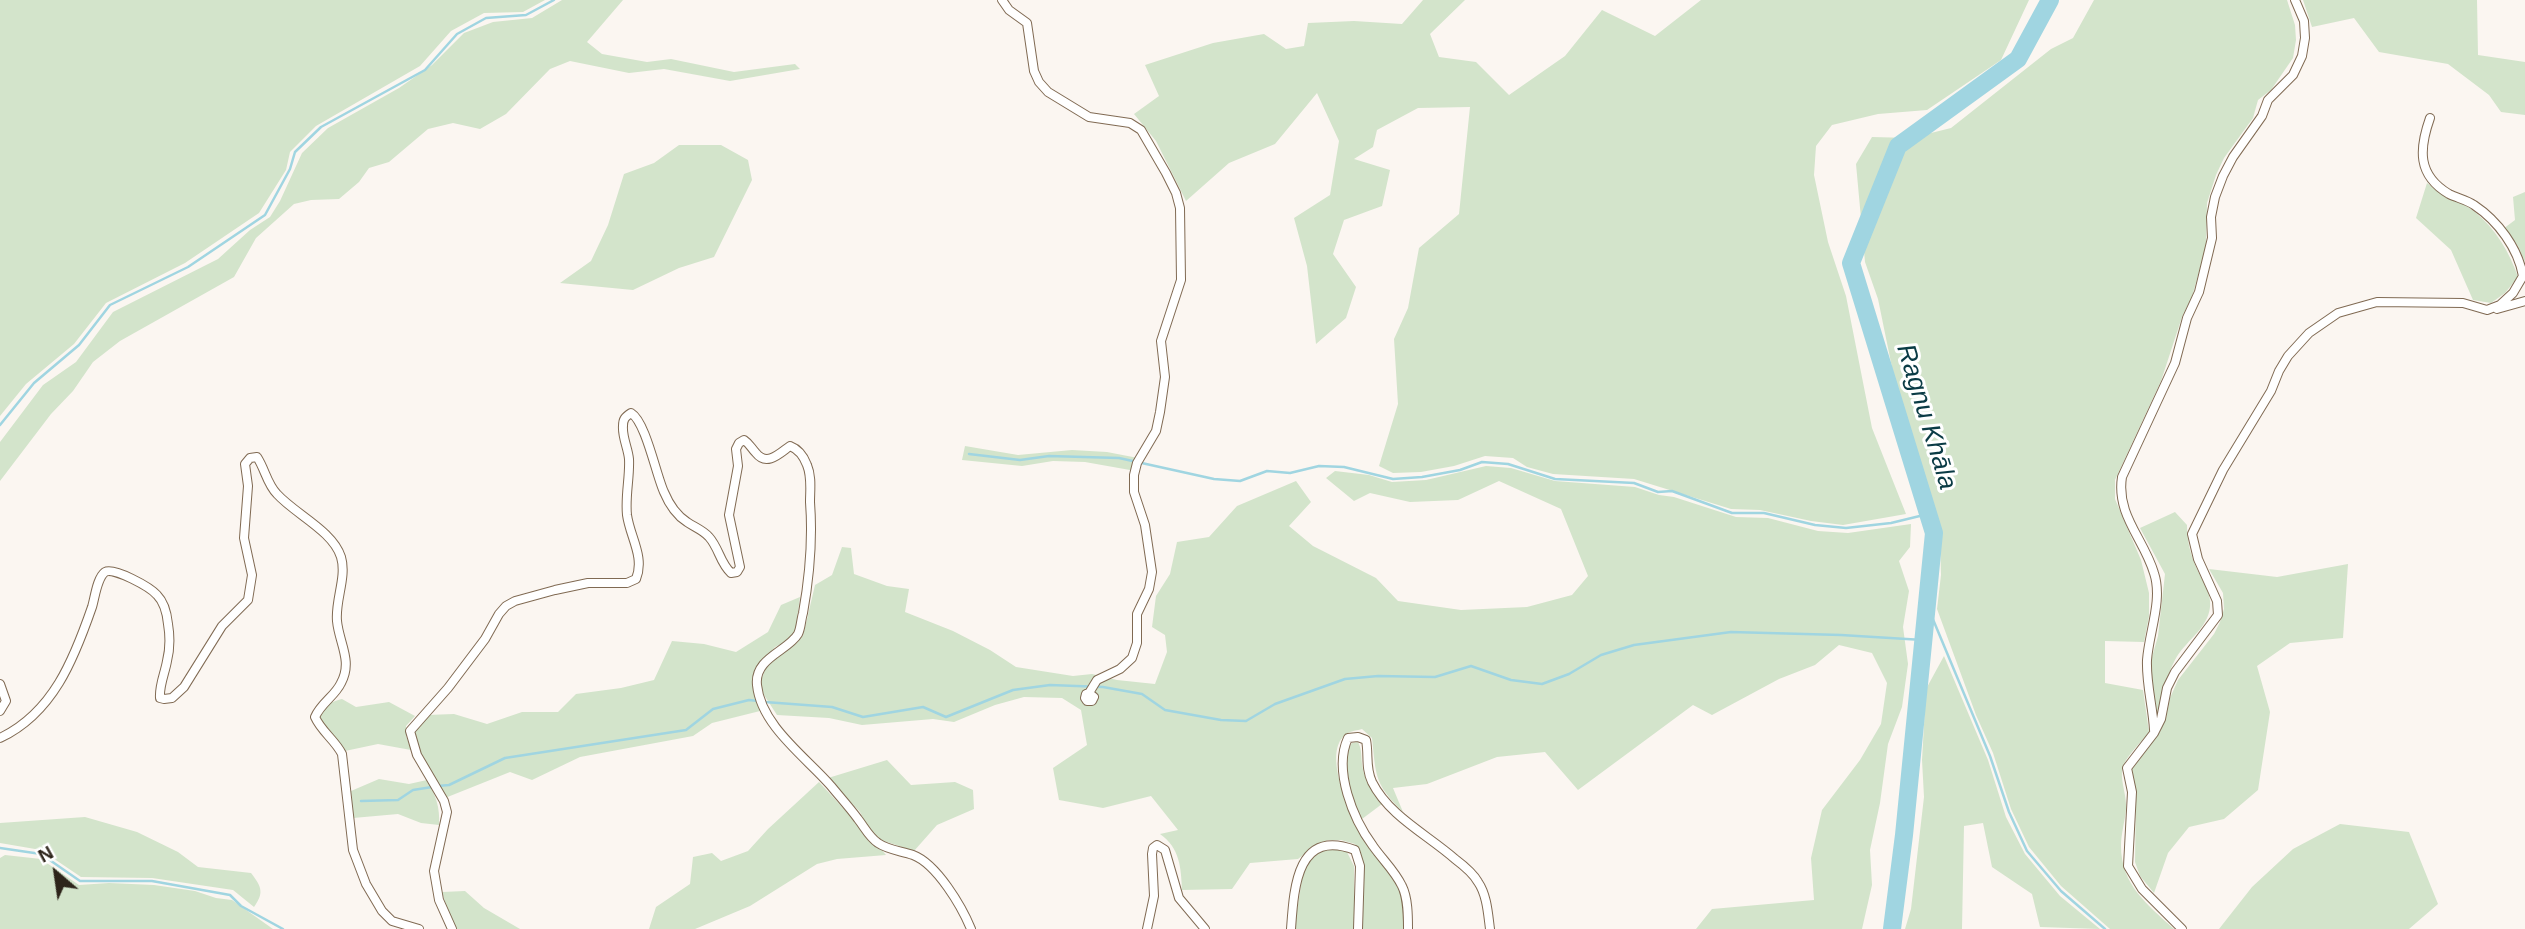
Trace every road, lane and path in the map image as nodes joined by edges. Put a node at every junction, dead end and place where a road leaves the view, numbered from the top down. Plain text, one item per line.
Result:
1 (1002, 0) edge
2 (2295, 0) edge
3 (2430, 118) dead end
4 (2525, 301) edge
5 (2487, 310) junction
6 (0, 684) edge
7 (1089, 693) dead end
8 (0, 711) edge
9 (2154, 733) junction
10 (0, 738) edge
11 (419, 929) edge
12 (452, 929) edge
13 (971, 929) edge
14 (1147, 929) edge
15 (1205, 929) edge
16 (1291, 929) edge
17 (1358, 929) edge
18 (1408, 929) edge
19 (1490, 929) edge
20 (2182, 929) edge

1 - 7 street
2 - 9 street
3 - 5 street
4 - 5 street
5 - 9 street
6 - 8 street
9 - 20 street
10 - 11 street
12 - 13 street
14 - 15 street
16 - 17 street
18 - 19 street

